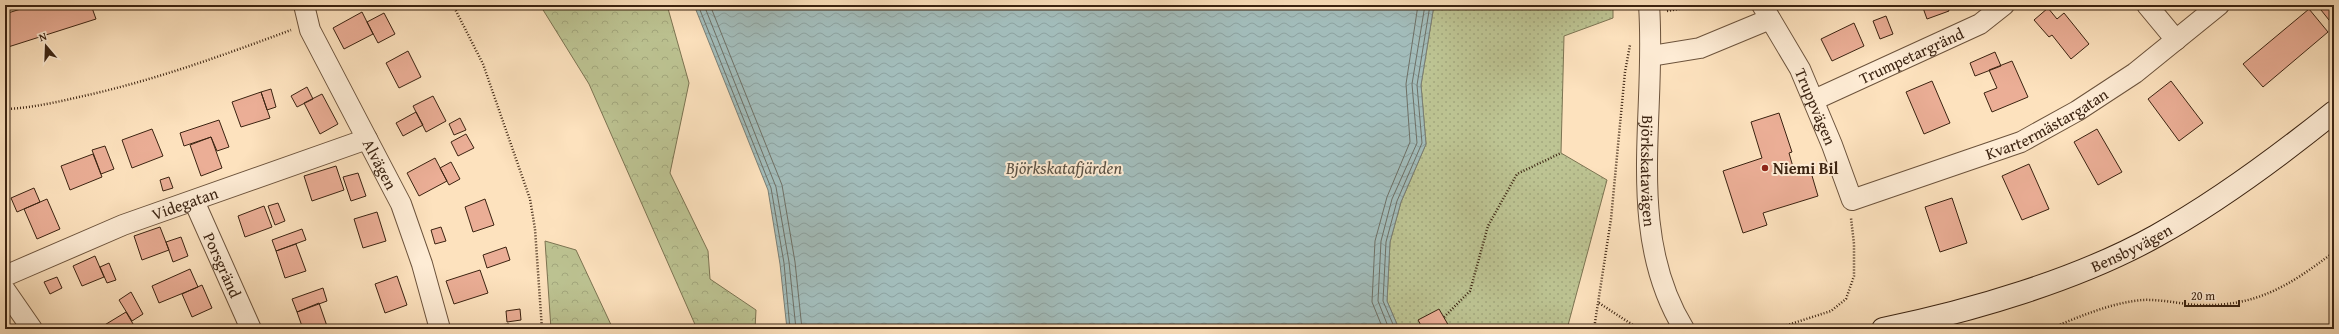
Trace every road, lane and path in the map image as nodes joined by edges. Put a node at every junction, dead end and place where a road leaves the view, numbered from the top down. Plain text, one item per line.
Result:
1 (454, 5) edge
2 (1649, 5) edge
3 (2004, 5) edge
4 (2147, 5) edge
5 (2219, 5) edge
6 (305, 12) edge
7 (1766, 12) edge
8 (1632, 38) dead end
9 (2176, 40) junction
10 (1651, 56) junction
11 (1814, 100) junction
12 (5, 109) edge
13 (2334, 112) edge
14 (367, 139) junction
15 (1561, 153) dead end
16 (194, 200) junction
17 (1852, 200) junction
18 (2334, 252) edge
19 (5, 276) edge
20 (5, 290) edge
21 (1599, 303) junction
22 (1444, 317) dead end
23 (1892, 328) edge
24 (32, 329) edge
25 (251, 329) edge
26 (440, 329) edge
27 (542, 329) edge
28 (1594, 329) edge
29 (1639, 329) edge
30 (1684, 329) edge
31 (1726, 329) edge
32 (1730, 329) edge
33 (1775, 329) edge
34 (1780, 329) edge
35 (2049, 329) edge

1 - 27 path
2 - 10 street, Björkskatavägen
3 - 11 street, Trumpetargränd
4 - 9 street
5 - 9 street, Kvartermästargatan
6 - 12 path
6 - 14 street, Alvägen
7 - 10 street, Truppvägen
7 - 11 street, Truppvägen
8 - 21 path
9 - 17 street, Kvartermästargatan
10 - 30 street, Björkskatavägen
11 - 17 street, Truppvägen
13 - 23 main road, Bensbyvägen
14 - 16 street, Videgatan
14 - 26 street, Alvägen
15 - 22 path
16 - 19 street, Videgatan
16 - 25 street, Porsgränd
17 - 34 path
18 - 35 path
20 - 24 street
21 - 28 path
21 - 29 path
31 - 32 path
33 - 34 path

